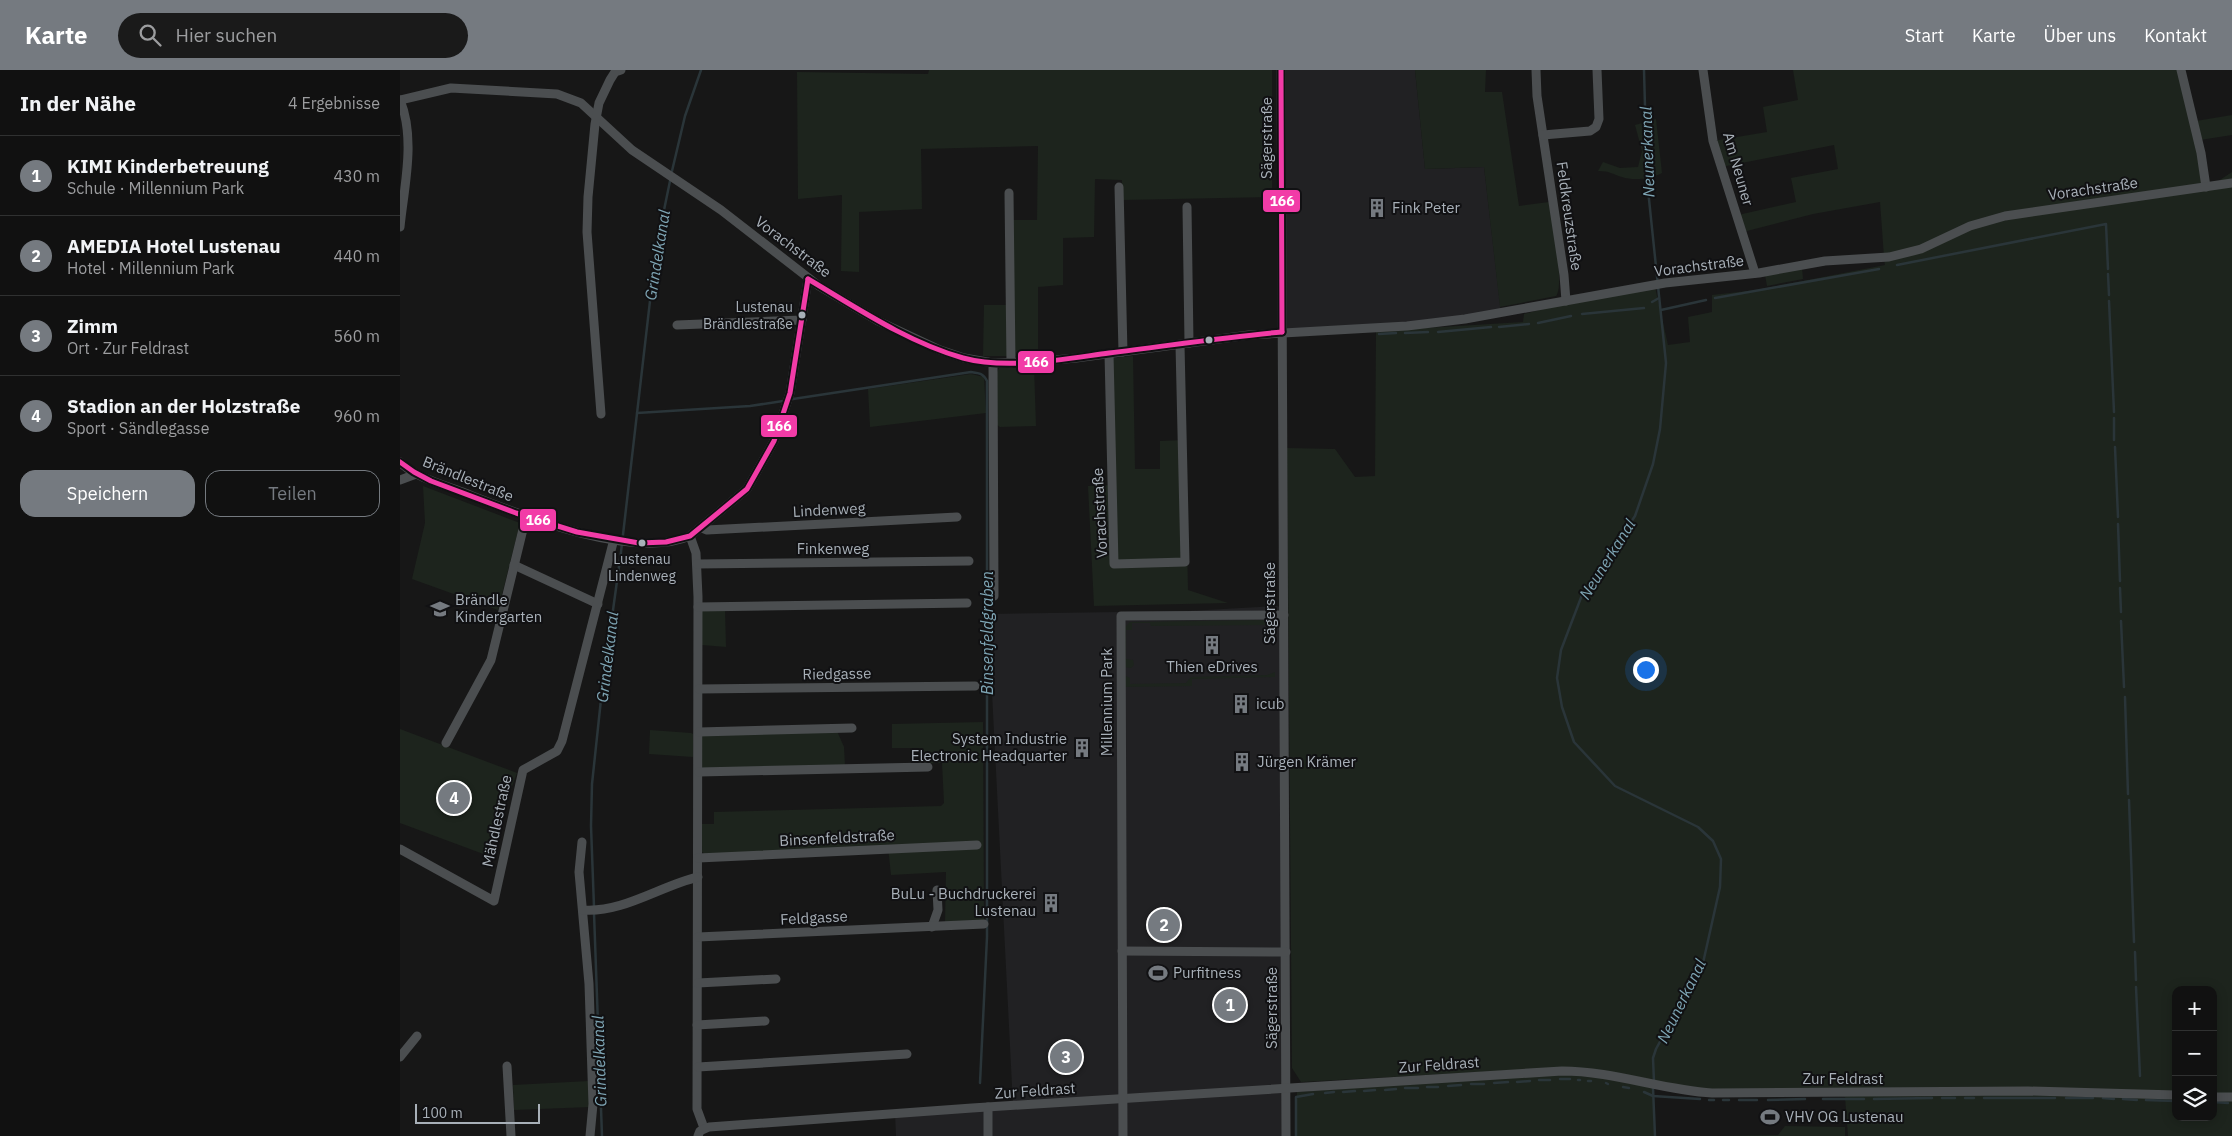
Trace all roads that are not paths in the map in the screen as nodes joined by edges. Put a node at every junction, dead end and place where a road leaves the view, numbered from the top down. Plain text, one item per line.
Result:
1 (621, 70) edge
2 (1281, 70) edge
3 (1536, 70) edge
4 (1597, 70) edge
5 (1703, 70) edge
6 (2181, 70) edge
7 (400, 100) edge
8 (596, 116) junction
9 (1543, 135) junction
10 (2232, 183) edge
11 (1120, 187) dead end
12 (2206, 187) junction
13 (1009, 193) dead end
14 (1187, 207) dead end
15 (400, 227) edge
16 (1755, 273) junction
17 (808, 279) junction
18 (1566, 301) junction
19 (802, 320) junction
20 (677, 325) dead end
21 (1282, 332) junction
22 (1184, 344) junction
23 (1123, 352) junction
24 (1109, 354) junction
25 (993, 363) junction
26 (1011, 363) junction
27 (601, 414) dead end
28 (400, 462) edge
29 (416, 474) junction
30 (400, 480) edge
31 (526, 517) junction
32 (958, 517) dead end
33 (702, 528) junction
34 (690, 536) junction
35 (615, 540) junction
36 (968, 561) dead end
37 (697, 564) junction
38 (514, 565) junction
39 (994, 596) dead end
40 (967, 603) dead end
41 (598, 604) junction
42 (698, 607) junction
43 (1284, 615) junction
44 (975, 686) dead end
45 (699, 689) junction
46 (852, 728) dead end
47 (699, 732) junction
48 (446, 743) dead end
49 (928, 767) dead end
50 (699, 772) junction
51 (582, 842) dead end
52 (978, 845) dead end
53 (400, 849) edge
54 (698, 858) junction
55 (698, 877) junction
56 (937, 890) dead end
57 (586, 910) junction
58 (984, 924) dead end
59 (932, 927) junction
60 (698, 937) junction
61 (1122, 951) junction
62 (1286, 952) junction
63 (776, 979) dead end
64 (698, 983) junction
65 (765, 1021) dead end
66 (697, 1025) junction
67 (417, 1036) dead end
68 (907, 1054) dead end
69 (400, 1057) edge
70 (507, 1066) dead end
71 (698, 1067) junction
72 (1286, 1088) junction
73 (2172, 1095) edge
74 (2217, 1097) edge
75 (2232, 1098) edge
76 (1123, 1099) junction
77 (988, 1107) junction
78 (704, 1128) junction
79 (511, 1136) edge
80 (590, 1136) edge
81 (698, 1136) edge
82 (988, 1136) edge
83 (1123, 1136) edge
84 (1286, 1136) edge

1 - 8 street
2 - 21 street, Sägerstraße
3 - 9 street, Feldkreuzstraße
4 - 9 street
5 - 16 street, Am Neuner
6 - 12 street
7 - 8 street, Vorachstraße
7 - 15 street
8 - 17 street, Vorachstraße
8 - 27 street
9 - 18 street, Feldkreuzstraße
10 - 12 street, Vorachstraße
11 - 23 street
12 - 16 street, Vorachstraße
13 - 26 street
14 - 22 street, Vorachstraße
16 - 18 street, Vorachstraße
17 - 19 street, Brändlestraße
17 - 25 street, Vorachstraße
18 - 21 street, Vorachstraße
19 - 20 street
19 - 33 street, Brändlestraße
21 - 22 street, Vorachstraße
21 - 43 street, Sägerstraße
22 - 23 street, Vorachstraße
22 - 24 street, Vorachstraße
23 - 24 street, Vorachstraße
24 - 26 street, Vorachstraße
25 - 26 street, Vorachstraße
25 - 39 street
28 - 29 street, Brändlestraße
29 - 30 street
29 - 31 street, Brändlestraße
31 - 35 street, Brändlestraße
31 - 38 street
32 - 33 street, Lindenweg
33 - 34 street, Brändlestraße
34 - 35 street, Brändlestraße
34 - 37 street
35 - 41 street, Mähdlestraße
36 - 37 street, Finkenweg
37 - 42 street
38 - 41 street
38 - 48 street
40 - 42 street
41 - 53 street, Mähdlestraße
42 - 45 street
43 - 61 street, Millennium Park
43 - 62 street, Sägerstraße
44 - 45 street, Riedgasse
45 - 47 street
46 - 47 street
47 - 50 street
49 - 50 street
50 - 54 street
51 - 57 street
52 - 54 street, Binsenfeldstraße
54 - 55 street
55 - 57 street
55 - 60 street
56 - 59 street
57 - 80 street
58 - 59 street, Feldgasse
59 - 60 street, Feldgasse
60 - 64 street
61 - 62 street
61 - 76 street, Millennium Park
62 - 72 street, Sägerstraße
63 - 64 street
64 - 66 street
65 - 66 street
66 - 71 street
67 - 69 street
68 - 71 street
70 - 79 street
71 - 78 street
72 - 73 street, Zur Feldrast
72 - 76 street, Zur Feldrast
72 - 84 street, Sägerstraße
74 - 75 street
76 - 77 street, Zur Feldrast
76 - 83 street, Millennium Park
77 - 78 street, Zur Feldrast
77 - 82 street
78 - 81 street

